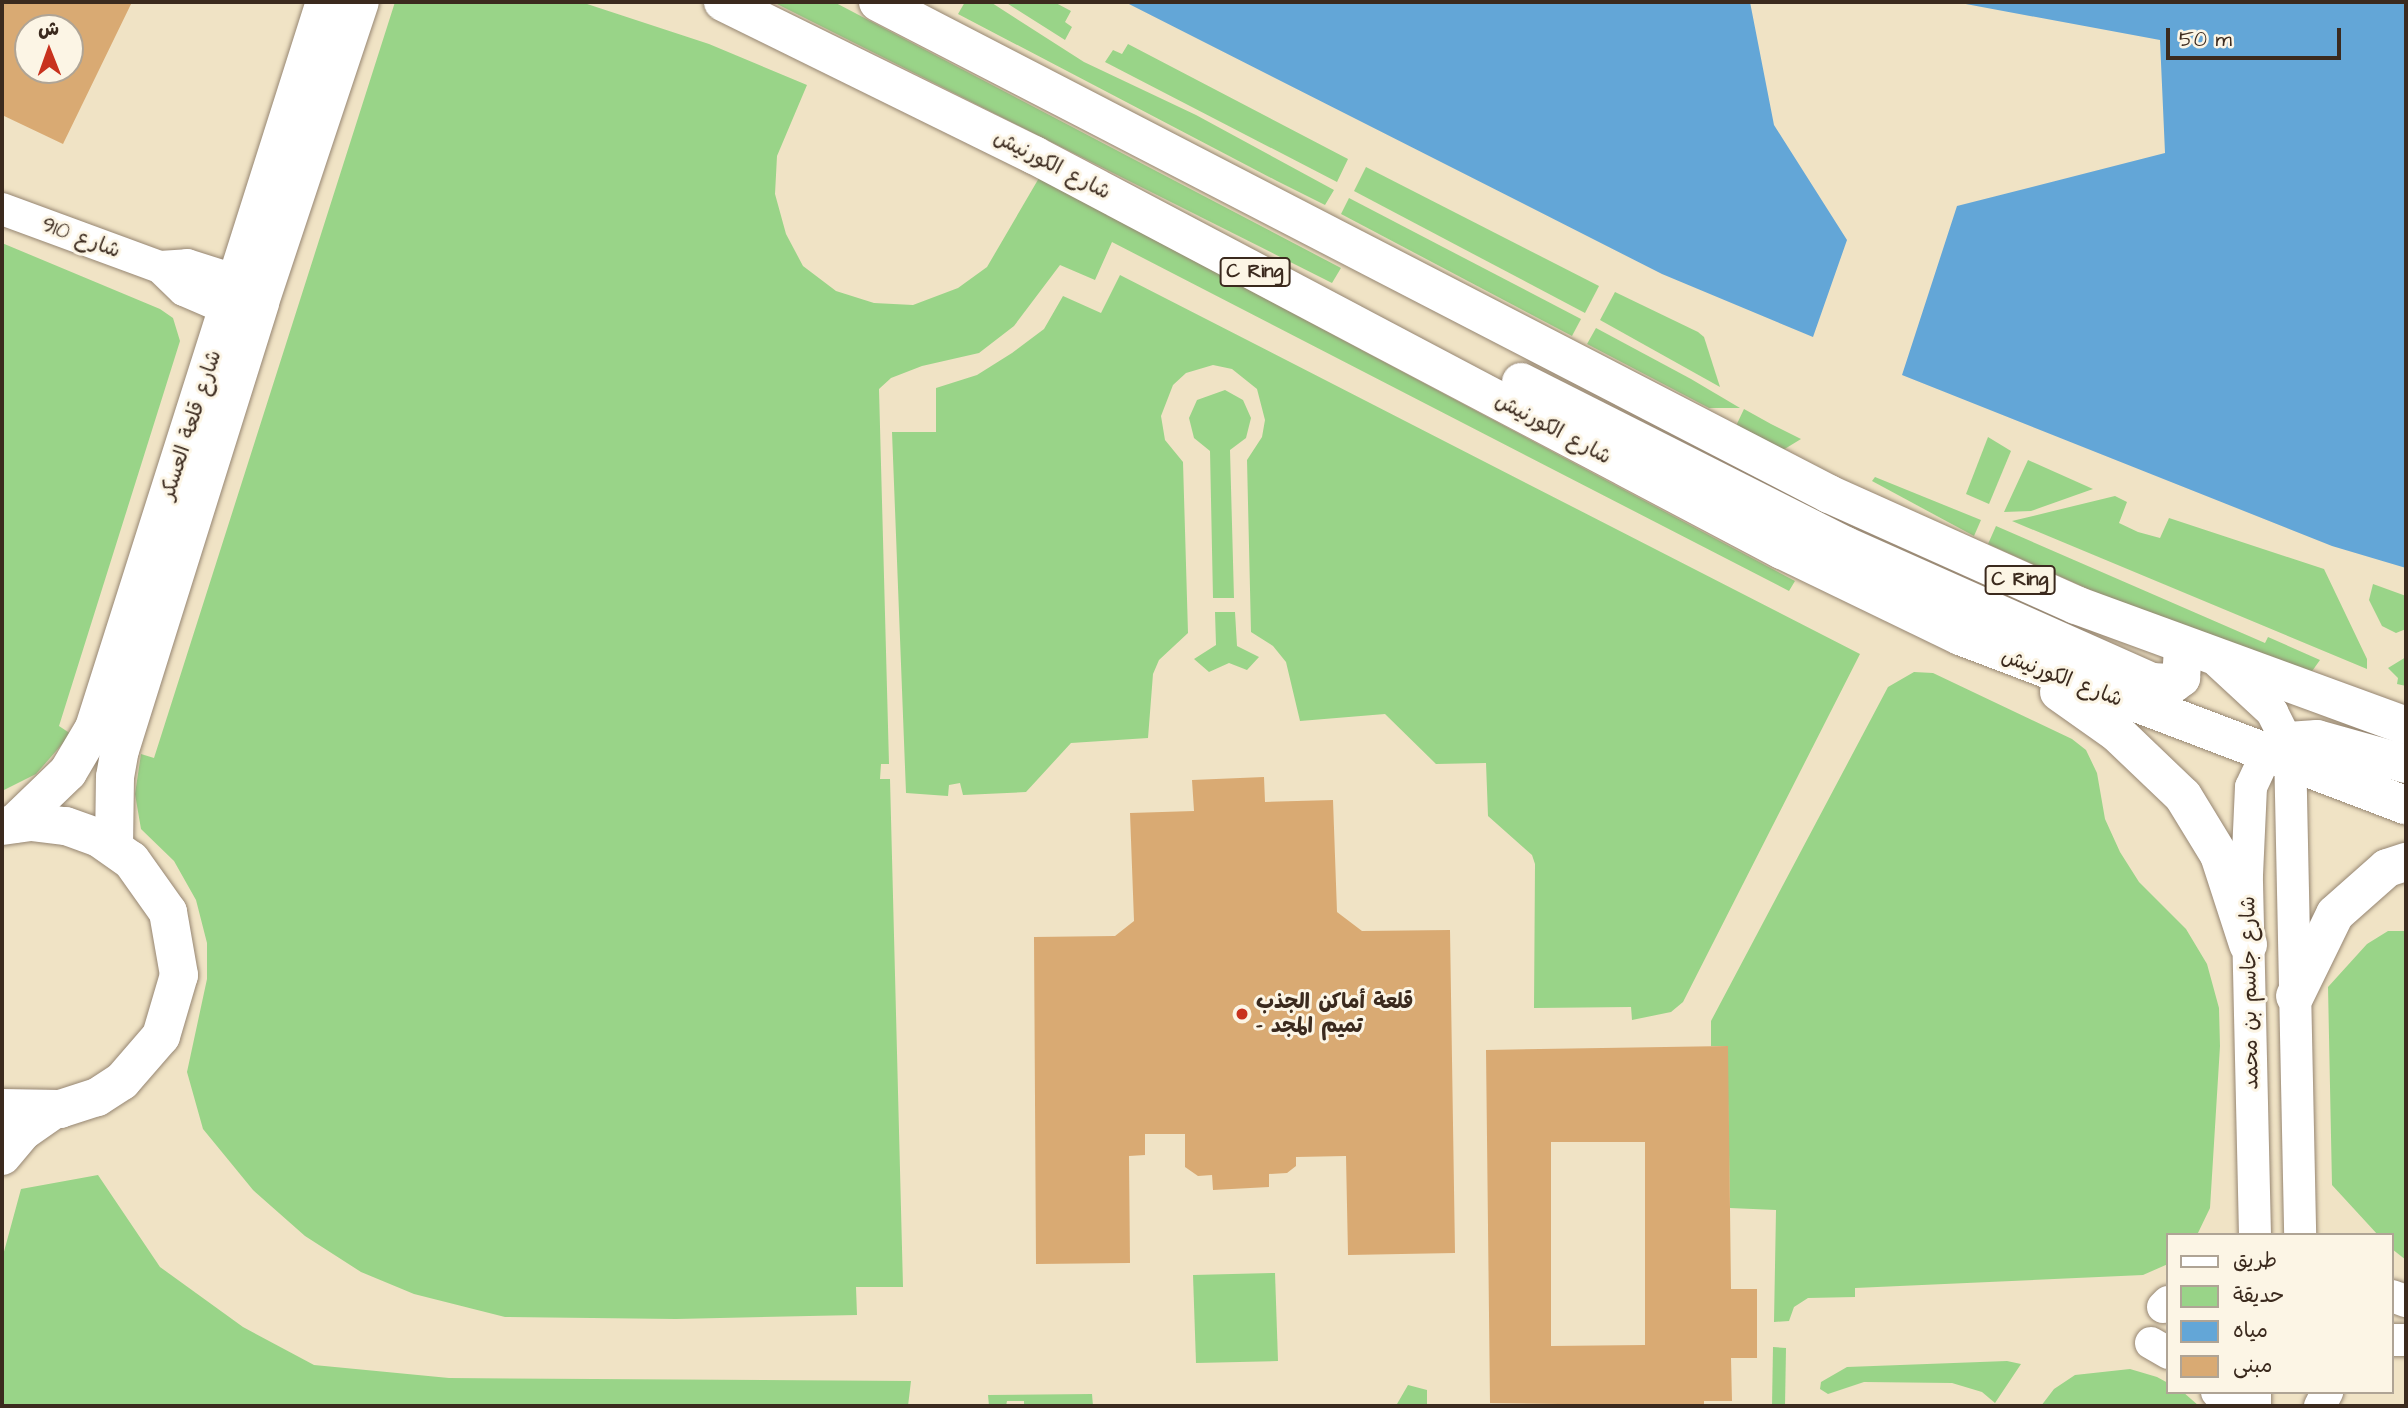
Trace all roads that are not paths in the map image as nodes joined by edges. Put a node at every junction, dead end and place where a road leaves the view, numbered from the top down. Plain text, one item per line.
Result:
1 (325, 2) edge
2 (360, 2) edge
3 (723, 2) edge
4 (878, 2) edge
5 (2, 209) edge
6 (240, 296) junction
7 (1434, 366) junction
8 (2199, 653) junction
9 (2005, 656) junction
10 (2406, 726) edge
11 (2282, 753) junction
12 (2406, 764) edge
13 (2406, 805) edge
14 (8, 825) edge
15 (114, 847) junction
16 (2406, 862) edge
17 (2248, 944) junction
18 (2295, 996) junction
19 (2, 1108) edge
20 (53, 1110) junction
21 (2, 1156) edge
22 (2300, 1180) junction
23 (2255, 1194) junction
24 (2233, 1233) edge
25 (2255, 1233) edge
26 (2300, 1233) edge
27 (2322, 1233) edge

1 - 6 main road, شارع قلعة العسكر
2 - 6 main road, شارع قلعة العسكر
3 - 7 main road, شارع الكورنيش / C Ring
4 - 8 main road, C Ring
5 - 6 street, شارع 910
6 - 14 main road, شارع قلعة العسكر
6 - 15 main road, شارع قلعة العسكر
7 - 8 main road
7 - 9 main road, شارع الكورنيش / C Ring
8 - 10 main road, C Ring
8 - 11 street
9 - 11 main road, شارع الكورنيش / C Ring
9 - 17 main road
11 - 12 main road
11 - 13 main road, شارع الكورنيش / C Ring
11 - 17 street, شارع جاسم بن محمد
11 - 18 street
14 - 15 main road
15 - 20 main road
16 - 18 main road
17 - 23 street, شارع جاسم بن محمد
18 - 22 street
19 - 20 main road
20 - 21 main road
22 - 26 street
22 - 27 street
23 - 24 street
23 - 25 street, شارع جاسم بن محمد

